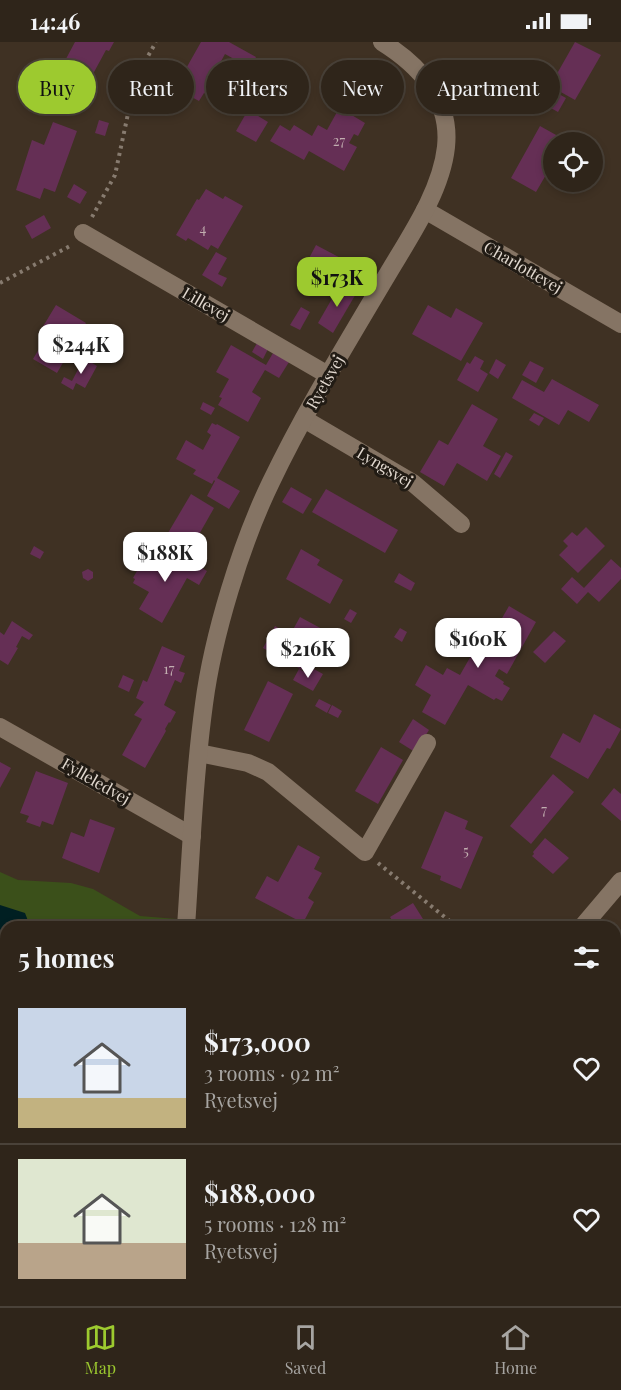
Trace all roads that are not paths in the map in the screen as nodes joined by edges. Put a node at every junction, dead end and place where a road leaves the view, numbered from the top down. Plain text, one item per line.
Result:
1 (381, 42) edge
2 (425, 210) junction
3 (83, 233) road end
4 (621, 324) edge
5 (328, 375) junction
6 (304, 419) junction
7 (461, 524) dead end
8 (0, 727) edge
9 (427, 743) dead end
10 (199, 753) junction
11 (192, 836) junction
12 (621, 881) edge
13 (186, 921) edge
14 (587, 921) edge

1 - 2 street, Ryetsvej
2 - 4 street, Charlottevej
2 - 5 street, Ryetsvej
3 - 5 street, Lillevej
5 - 6 street, Ryetsvej
6 - 7 street, Lyngsvej
6 - 10 street, Ryetsvej
8 - 11 street, Fylleledvej
9 - 10 street
10 - 11 street, Ryetsvej
11 - 13 street, Ryetsvej
12 - 14 street

